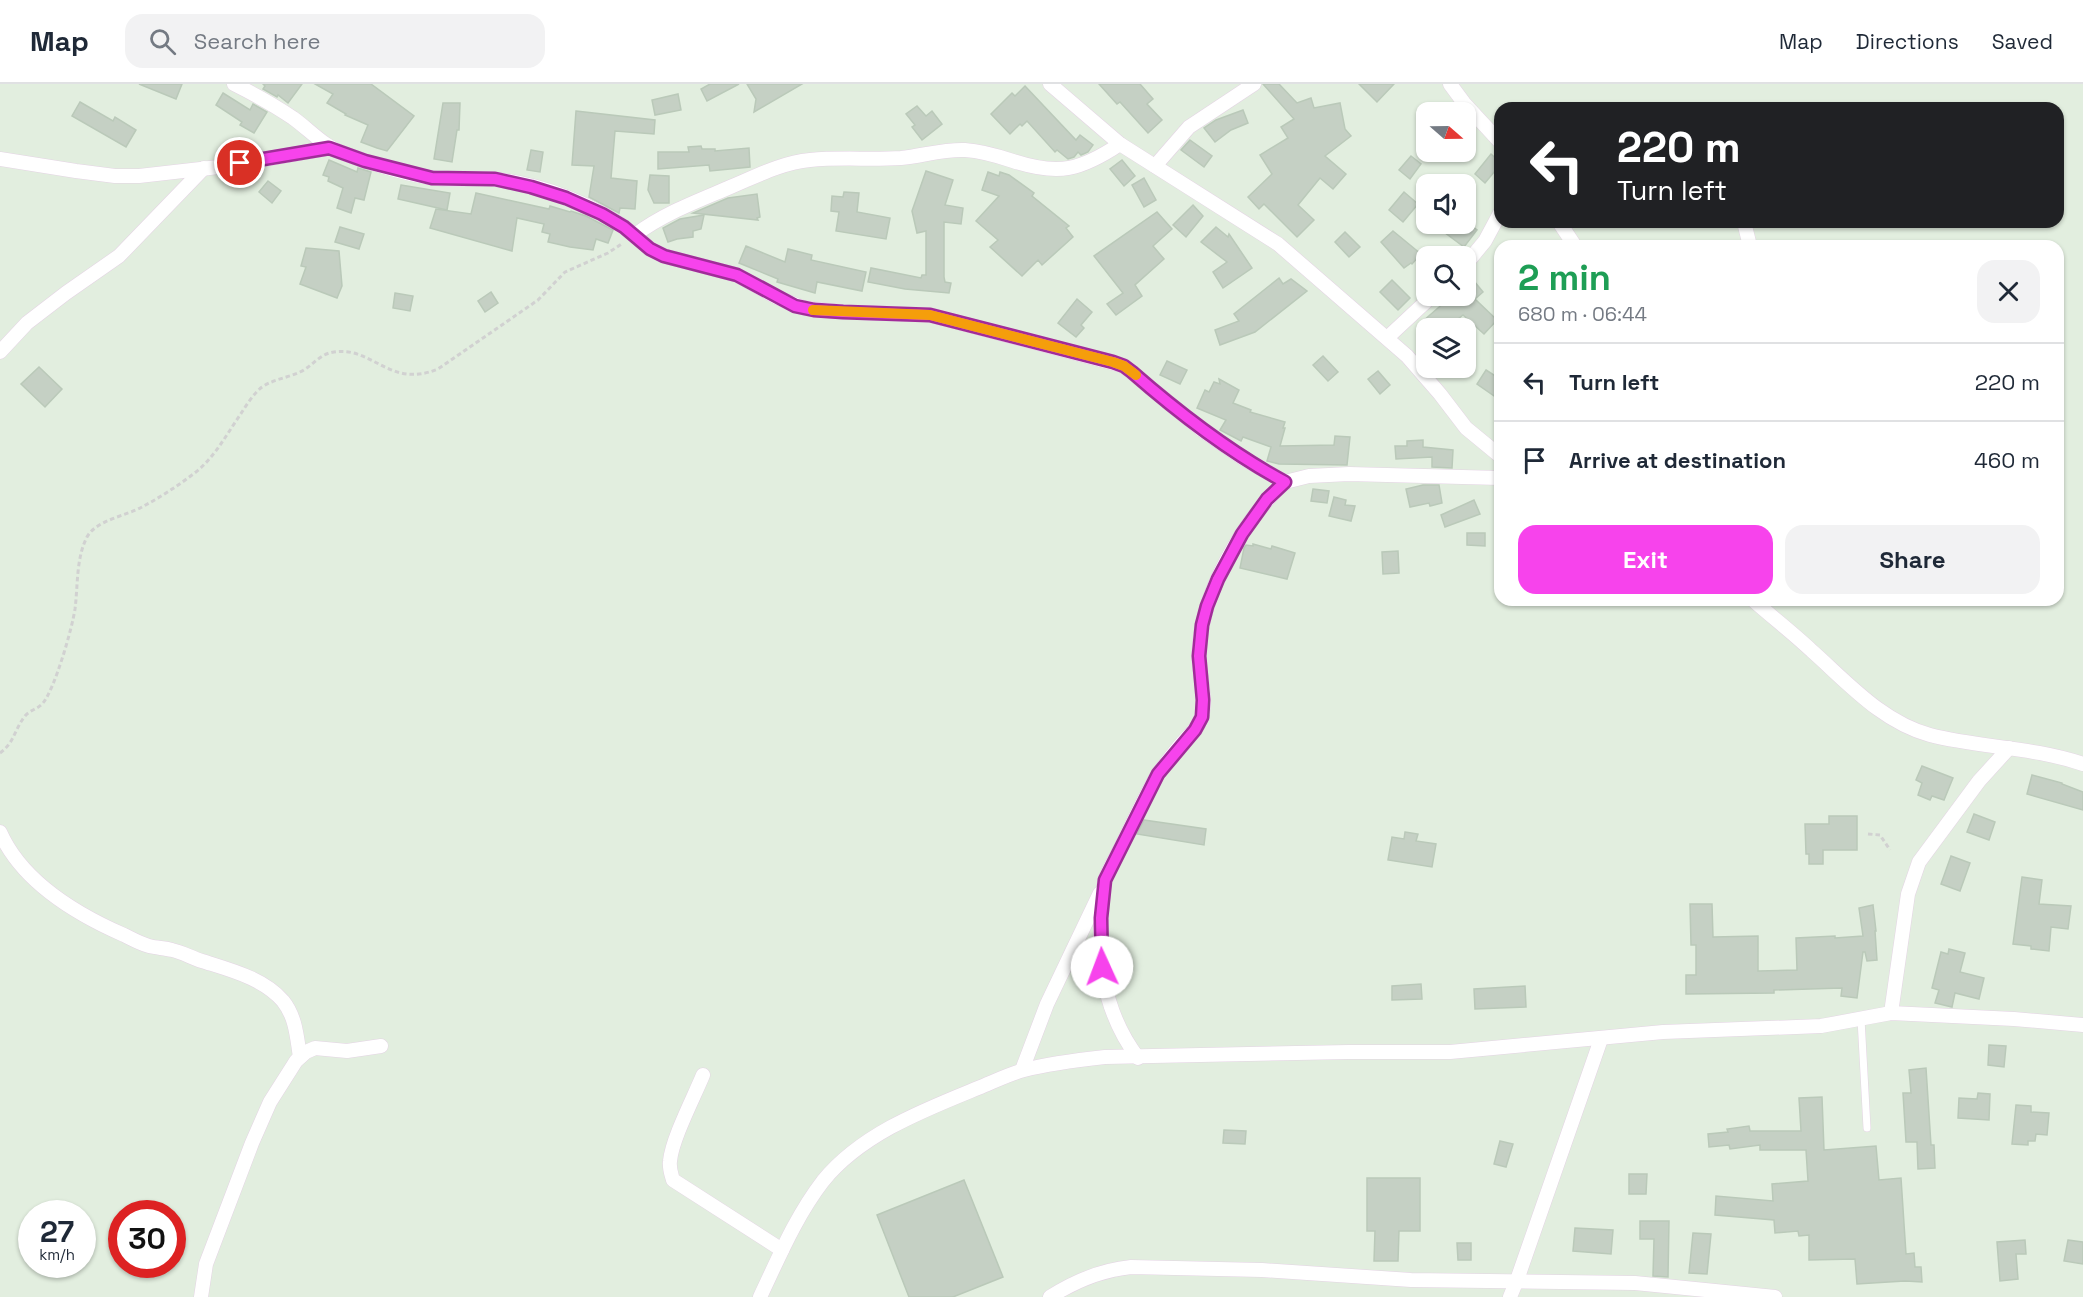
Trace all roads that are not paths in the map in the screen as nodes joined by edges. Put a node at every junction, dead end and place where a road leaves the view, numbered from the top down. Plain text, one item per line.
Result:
1 (234, 84) edge
2 (1050, 84) edge
3 (1254, 84) edge
4 (1450, 84) edge
5 (1494, 136) edge
6 (1120, 144) junction
7 (329, 148) junction
8 (0, 159) edge
9 (1155, 166) junction
10 (204, 168) junction
11 (1494, 224) edge
12 (635, 235) junction
13 (1476, 252) edge
14 (1421, 306) edge
15 (1387, 338) junction
16 (0, 352) edge
17 (1494, 451) edge
18 (1494, 478) edge
19 (1285, 482) junction
20 (1764, 606) edge
21 (2009, 748) junction
22 (2083, 764) edge
23 (0, 832) edge
24 (1105, 880) junction
25 (1892, 1013) junction
26 (1861, 1019) junction
27 (2083, 1025) edge
28 (1601, 1039) junction
29 (381, 1046) dead end
30 (300, 1057) junction
31 (1138, 1058) junction
32 (1022, 1070) junction
33 (704, 1075) dead end
34 (1868, 1128) dead end
35 (782, 1250) junction
36 (1517, 1280) junction
37 (201, 1297) edge
38 (760, 1297) edge
39 (1050, 1297) edge
40 (1509, 1297) edge
41 (1775, 1297) edge

1 - 7 street
2 - 6 street
3 - 9 street
4 - 5 street
6 - 9 street
6 - 12 street
7 - 10 street
7 - 12 street
8 - 10 street
9 - 15 street
10 - 16 street
11 - 13 street
12 - 19 street
14 - 15 street
15 - 17 street
18 - 19 street
19 - 24 street
20 - 21 street
21 - 22 street
21 - 25 street
23 - 30 street
24 - 31 street
24 - 32 street
25 - 26 street
25 - 27 street
26 - 28 street
26 - 34 lane
28 - 31 street
28 - 36 street
29 - 30 street
30 - 37 street
31 - 32 street
32 - 35 street
33 - 35 street
35 - 38 street
36 - 39 street
36 - 40 street
36 - 41 street

